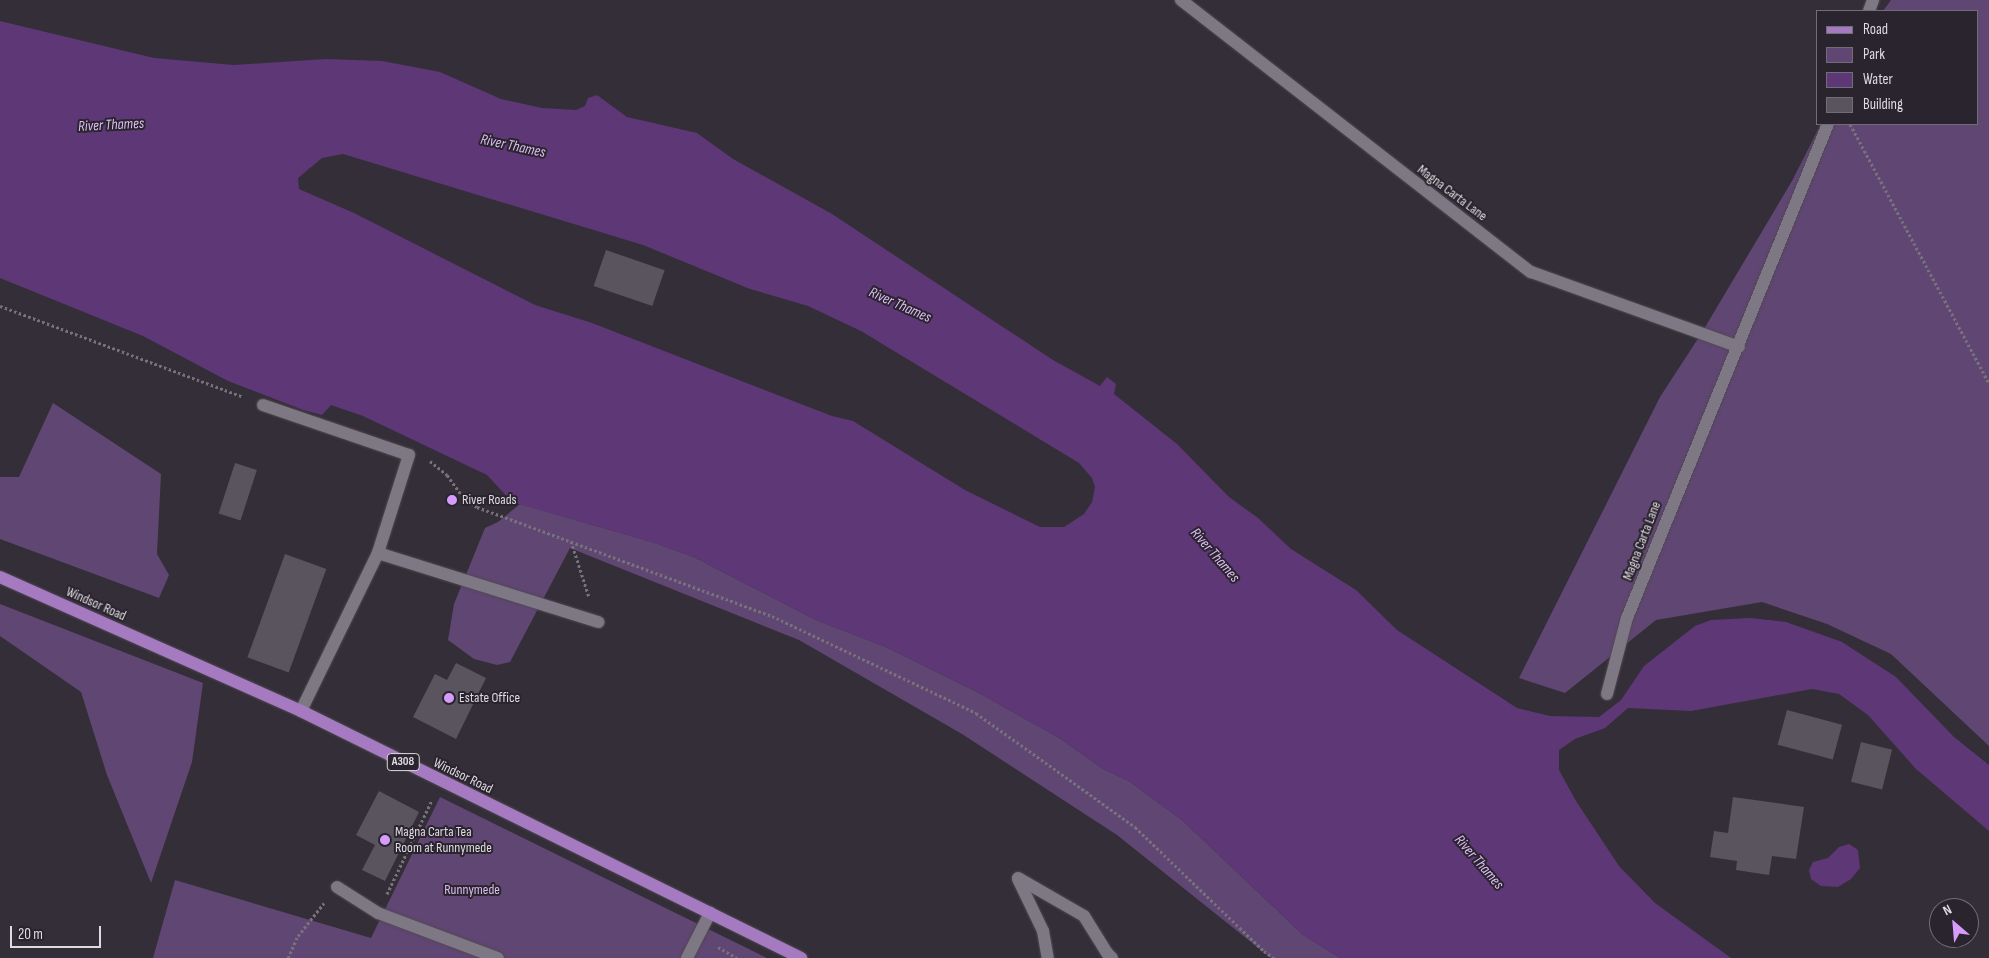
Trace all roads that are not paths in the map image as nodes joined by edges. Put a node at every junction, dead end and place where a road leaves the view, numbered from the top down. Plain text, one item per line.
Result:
1 (1181, 0) edge
2 (1828, 125) edge
3 (1738, 347) junction
4 (263, 405) road end
5 (378, 553) junction
6 (0, 577) edge
7 (598, 622) road end
8 (1606, 694) dead end
9 (300, 712) junction
10 (337, 887) road end
11 (710, 913) junction
12 (1108, 956) edge
13 (498, 958) edge
14 (687, 958) edge
15 (801, 958) edge
16 (1048, 958) edge

1 - 3 street, Magna Carta Lane
2 - 3 street, Magna Carta Lane
3 - 8 street, Magna Carta Lane
4 - 5 street
5 - 7 street
5 - 9 street
6 - 9 main road, Windsor Road / A308
9 - 11 main road, Windsor Road / A308
10 - 13 street
11 - 14 street
11 - 15 main road, Windsor Road / A308
12 - 16 street

